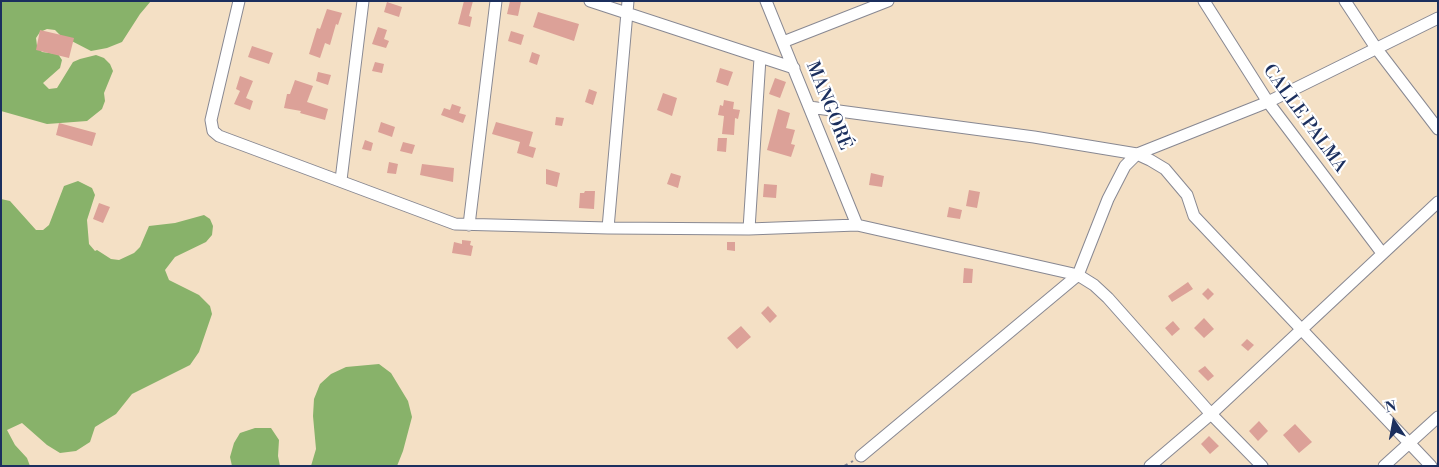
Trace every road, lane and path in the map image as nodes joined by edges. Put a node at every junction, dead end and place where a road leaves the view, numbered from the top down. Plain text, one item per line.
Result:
1 (239, 1) edge
2 (363, 1) edge
3 (496, 1) edge
4 (590, 1) edge
5 (628, 1) edge
6 (766, 1) edge
7 (888, 1) edge
8 (1204, 1) edge
9 (1345, 1) edge
10 (627, 14) junction
11 (1438, 18) edge
12 (783, 42) junction
13 (1376, 48) junction
14 (760, 58) junction
15 (794, 68) junction
16 (1268, 102) junction
17 (810, 107) junction
18 (1438, 129) edge
19 (1137, 154) junction
20 (341, 180) junction
21 (1438, 202) edge
22 (469, 225) junction
23 (857, 225) junction
24 (608, 228) junction
25 (749, 229) junction
26 (1382, 253) junction
27 (1078, 275) junction
28 (1301, 329) junction
29 (1211, 414) junction
30 (1438, 417) edge
31 (1410, 444) junction
32 (861, 456) dead end
33 (1150, 466) edge
34 (1262, 466) edge
35 (1384, 466) edge
36 (1431, 466) edge

1 - 20 street
2 - 20 street
3 - 22 street
4 - 10 street
5 - 10 street
6 - 12 street, MANGORÉ
7 - 12 street
8 - 16 street, CALLE PALMA
9 - 13 street
10 - 14 street
10 - 24 street
11 - 13 street
12 - 15 street, MANGORÉ
13 - 16 street
13 - 18 street
14 - 15 street
14 - 25 street
15 - 17 street, MANGORÉ
16 - 19 street
16 - 26 street, CALLE PALMA
17 - 19 street
17 - 23 street, MANGORÉ
19 - 27 street
19 - 28 street
20 - 22 street
21 - 26 street
22 - 24 street
23 - 25 street
23 - 27 street
24 - 25 street
26 - 28 street
27 - 29 street
27 - 32 street
28 - 29 street
28 - 31 street
29 - 33 street
29 - 34 street
30 - 31 street
31 - 35 street
31 - 36 street

